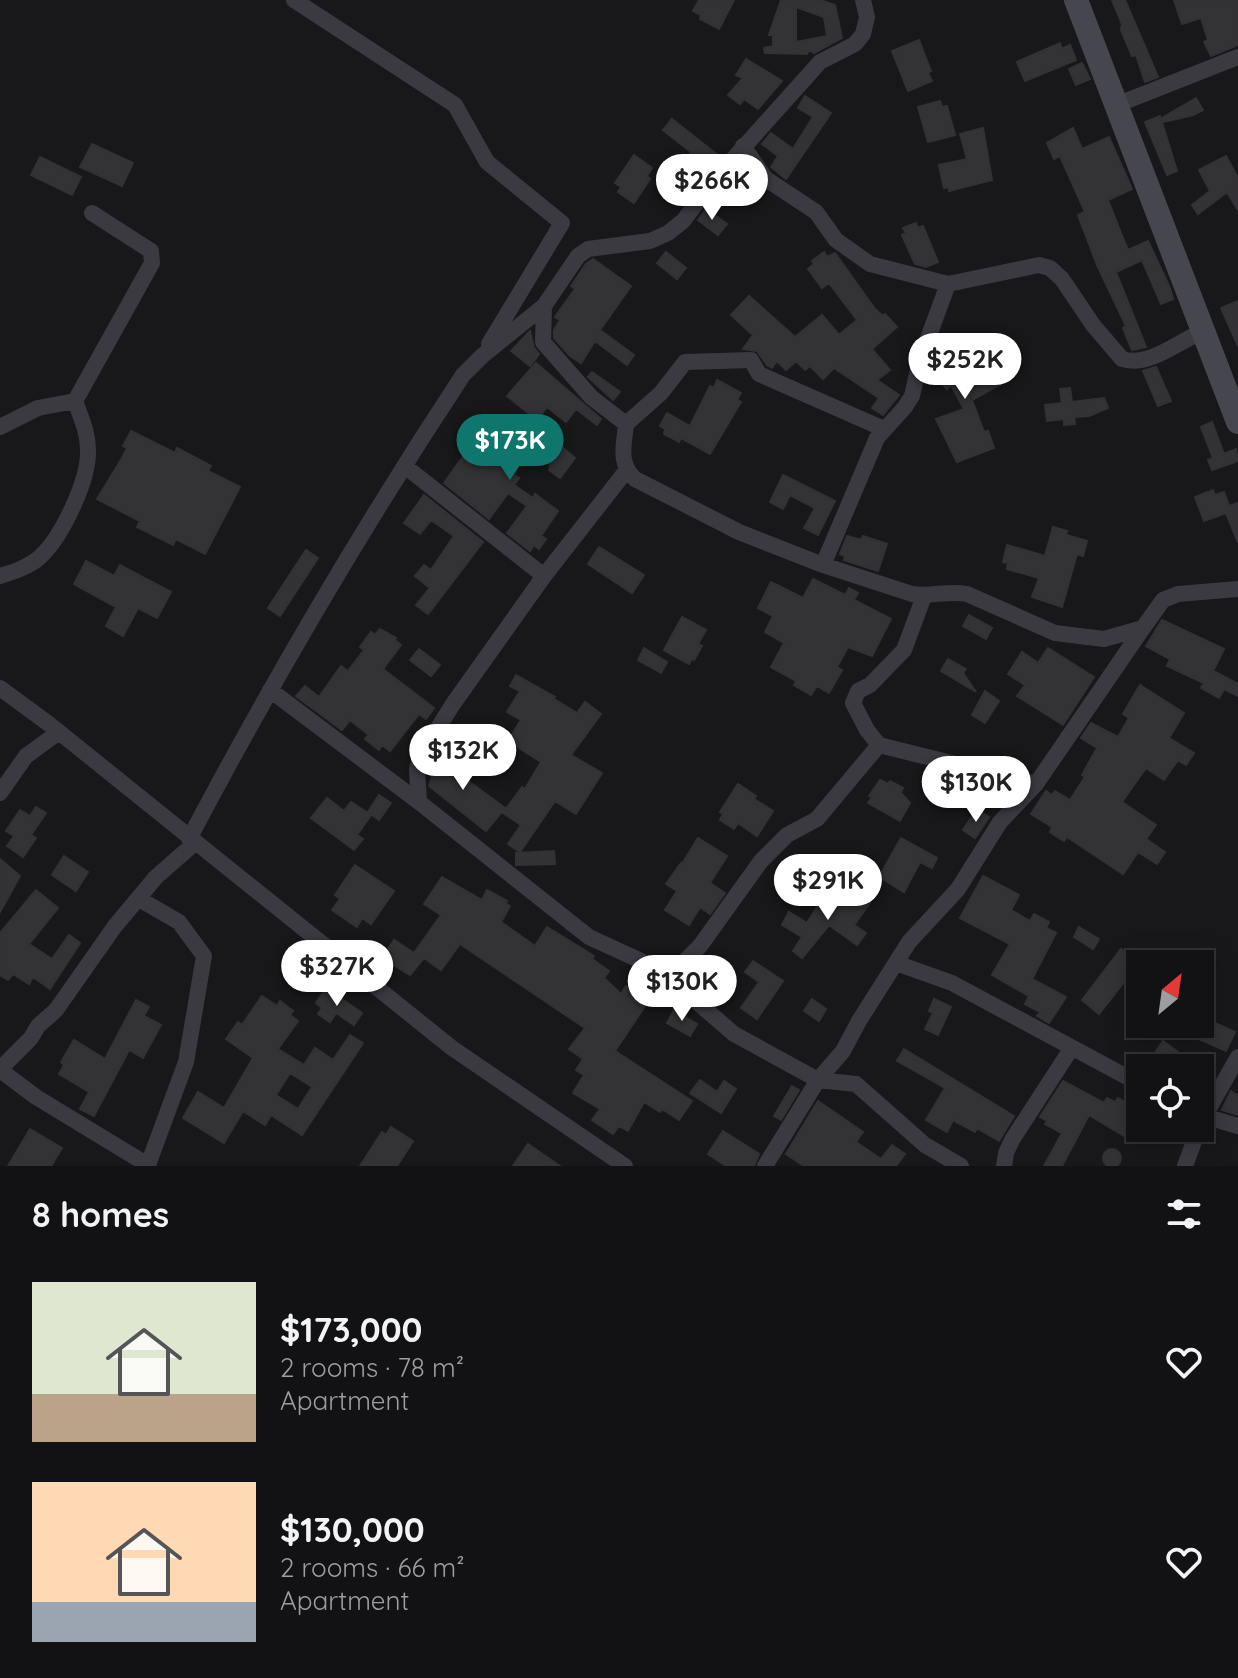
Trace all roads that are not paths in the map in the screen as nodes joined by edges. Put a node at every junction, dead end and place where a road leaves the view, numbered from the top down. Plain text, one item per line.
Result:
1 (294, 0) edge
2 (863, 0) edge
3 (1076, 0) edge
4 (1238, 57) edge
5 (1116, 105) junction
6 (743, 146) junction
7 (92, 213) dead end
8 (948, 284) junction
9 (544, 306) junction
10 (1200, 327) junction
11 (482, 356) junction
12 (1233, 397) edge
13 (75, 401) junction
14 (1238, 422) edge
15 (626, 424) junction
16 (0, 427) edge
17 (884, 429) junction
18 (406, 467) junction
19 (626, 471) junction
20 (823, 565) junction
21 (0, 576) edge
22 (544, 576) junction
23 (1238, 589) edge
24 (924, 596) junction
25 (1143, 628) junction
26 (0, 688) edge
27 (270, 690) junction
28 (59, 732) junction
29 (879, 745) junction
30 (1036, 784) junction
31 (0, 793) edge
32 (419, 802) junction
33 (193, 840) junction
34 (139, 899) junction
35 (896, 963) junction
36 (684, 991) junction
37 (1071, 1049) junction
38 (1238, 1057) edge
39 (0, 1070) edge
40 (1126, 1077) edge
41 (818, 1080) junction
42 (1214, 1097) edge
43 (1214, 1123) edge
44 (1238, 1126) edge
45 (1193, 1142) edge
46 (149, 1166) edge
47 (625, 1166) edge
48 (765, 1166) edge
49 (961, 1166) edge
50 (1004, 1166) edge
51 (1185, 1166) edge

1 - 11 street
2 - 6 street
3 - 5 main road
4 - 5 street
5 - 10 main road
6 - 8 street
6 - 9 street
7 - 13 street
8 - 10 street
8 - 17 street
9 - 11 street
9 - 15 street
10 - 12 main road
11 - 18 street
12 - 14 main road
13 - 16 street
13 - 21 street
15 - 17 street
15 - 19 street
17 - 20 street
18 - 22 street
18 - 27 street
19 - 20 street
19 - 22 street
20 - 24 street
22 - 32 street
23 - 25 street
24 - 25 street
24 - 29 street
25 - 30 street
26 - 28 street
27 - 32 street
27 - 33 street
28 - 31 street
28 - 33 street
29 - 30 street
29 - 36 street
30 - 35 street
32 - 36 street
33 - 34 street
33 - 47 street
34 - 39 street
34 - 46 street
35 - 37 street
35 - 41 street
36 - 41 street
37 - 40 street
37 - 50 street
38 - 42 street
39 - 46 street
41 - 48 street
41 - 49 street
43 - 44 street
45 - 51 street

